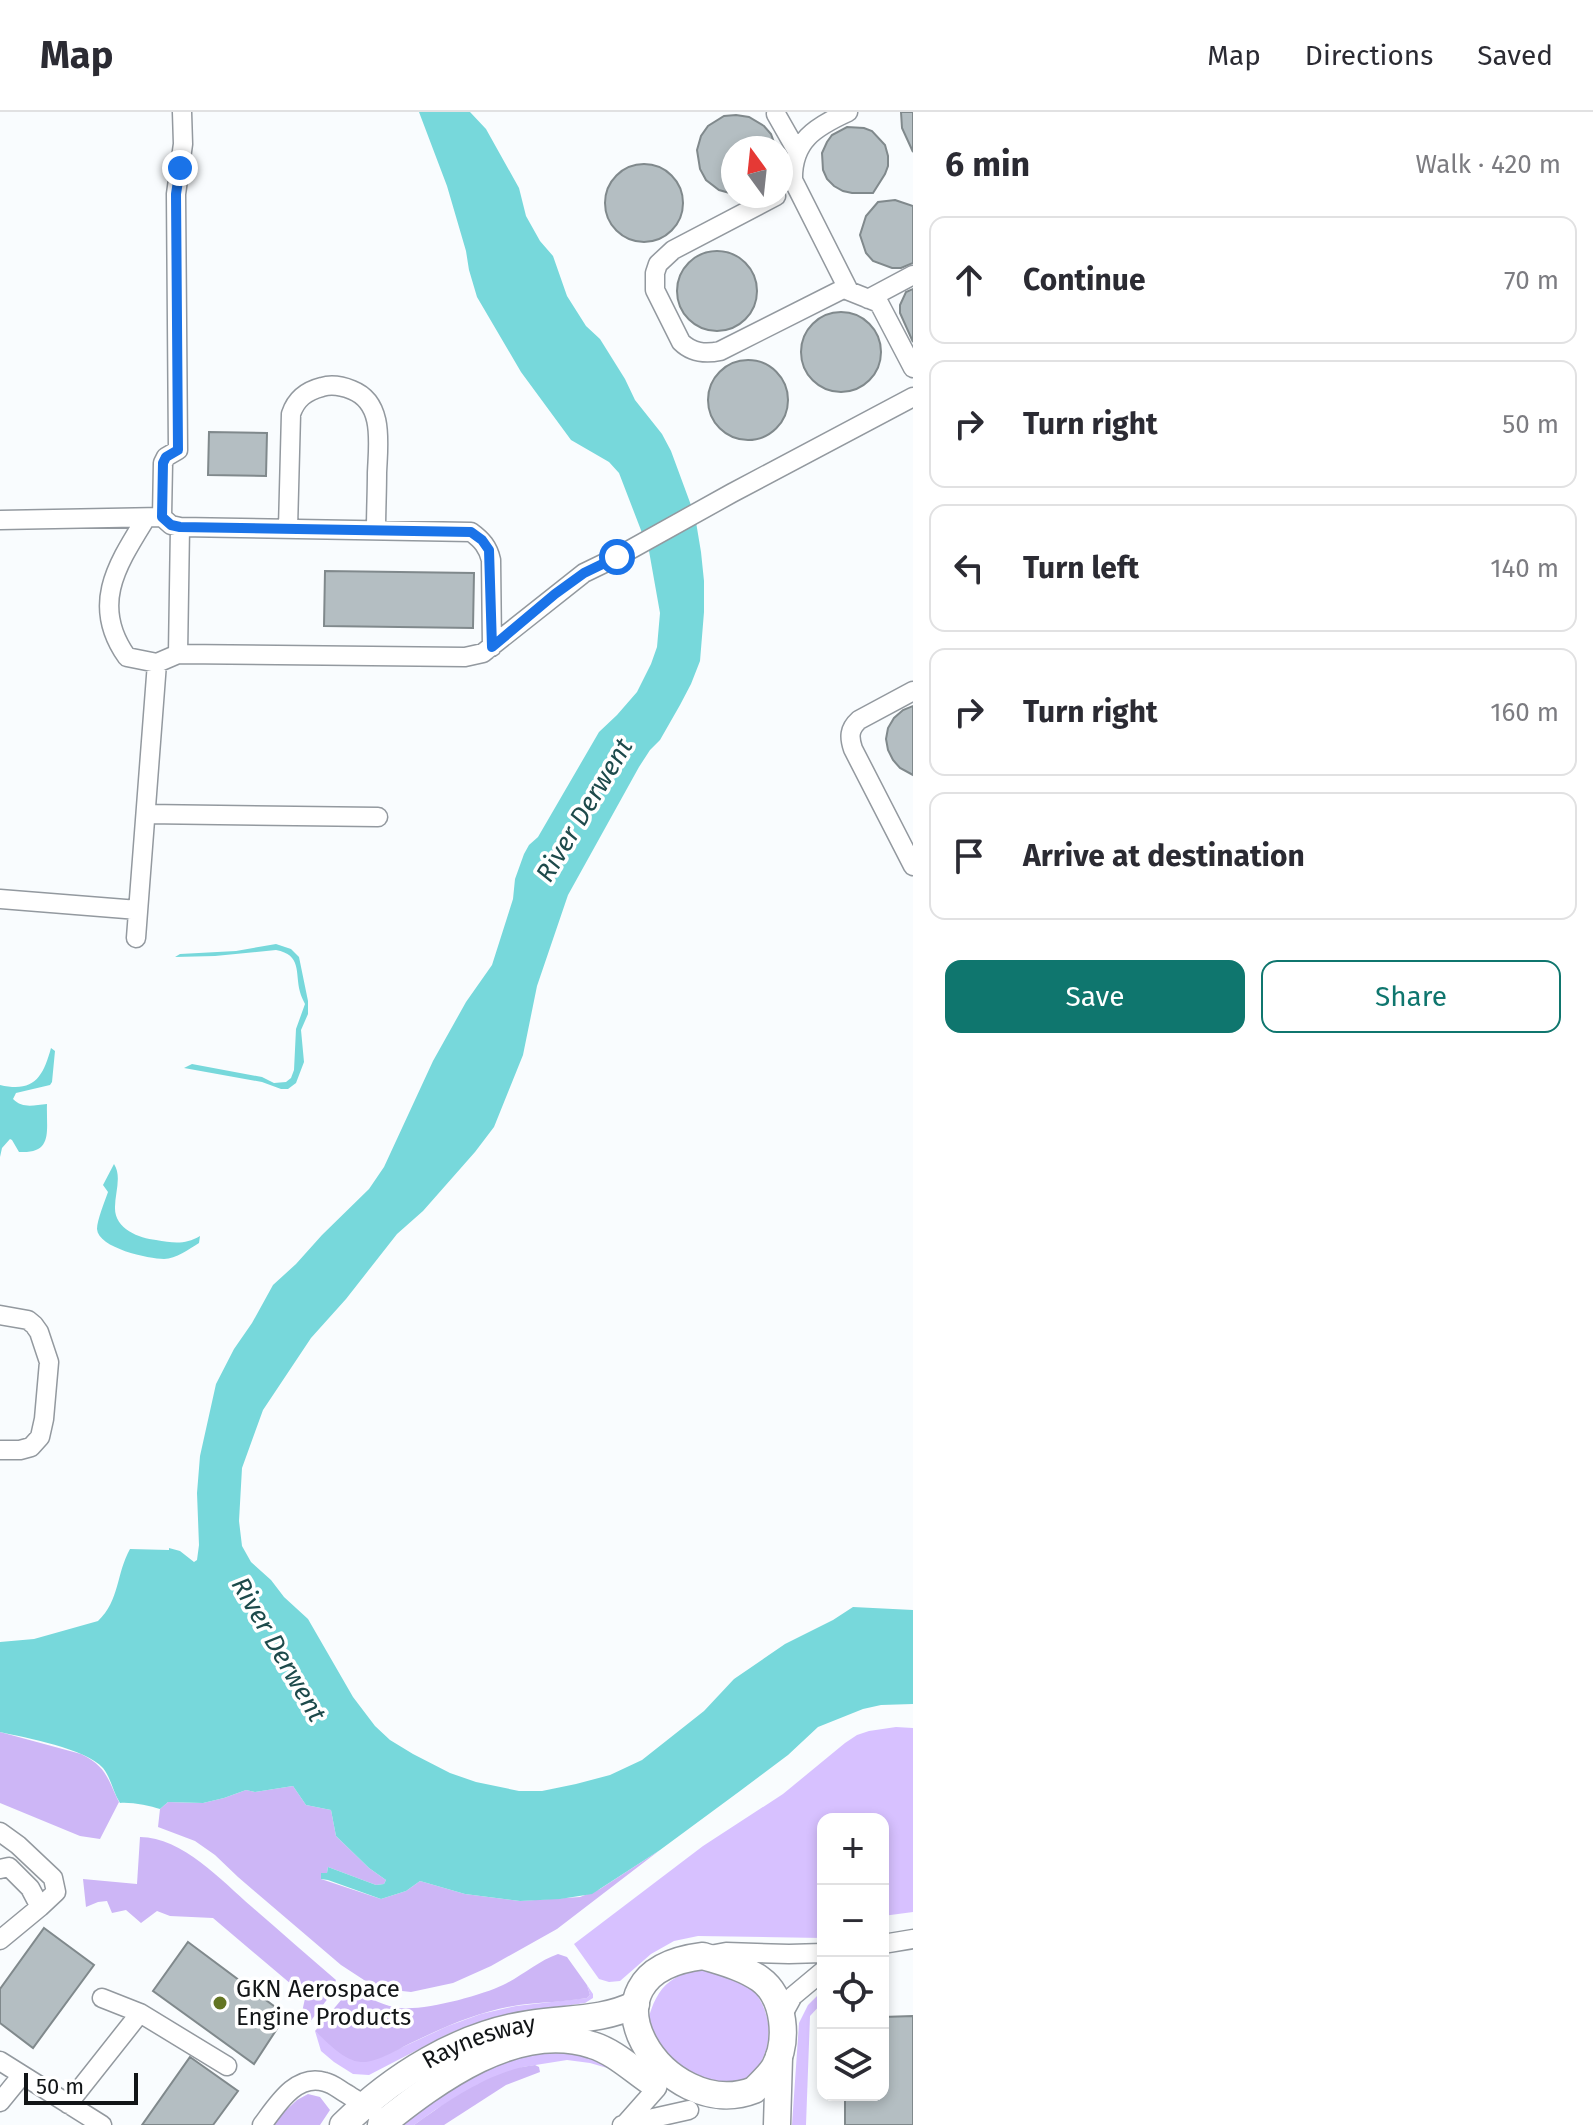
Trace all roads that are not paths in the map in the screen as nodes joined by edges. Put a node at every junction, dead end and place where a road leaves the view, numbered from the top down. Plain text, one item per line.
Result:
1 (182, 112) edge
2 (848, 112) edge
3 (776, 114) dead end
4 (824, 117) edge
5 (797, 151) junction
6 (793, 164) edge
7 (793, 198) edge
8 (753, 208) edge
9 (913, 275) edge
10 (847, 287) junction
11 (868, 299) junction
12 (913, 368) edge
13 (913, 397) edge
14 (154, 517) junction
15 (0, 520) edge
16 (180, 527) junction
17 (288, 528) junction
18 (376, 530) junction
19 (492, 647) junction
20 (178, 654) junction
21 (157, 663) junction
22 (913, 691) edge
23 (146, 814) junction
24 (378, 817) dead end
25 (913, 866) edge
26 (0, 899) edge
27 (138, 910) junction
28 (136, 938) dead end
29 (0, 1315) edge
30 (0, 1450) edge
31 (0, 1832) edge
32 (0, 1869) edge
33 (40, 1907) junction
34 (913, 1939) edge
35 (0, 1940) edge
36 (889, 1943) edge
37 (817, 1953) edge
38 (703, 1956) junction
39 (817, 1976) edge
40 (102, 1998) dead end
41 (636, 2004) junction
42 (140, 2013) junction
43 (782, 2016) junction
44 (779, 2057) junction
45 (0, 2061) edge
46 (471, 2063) junction
47 (227, 2066) dead end
48 (22, 2075) junction
49 (656, 2086) junction
50 (0, 2102) edge
51 (68, 2104) junction
52 (365, 2104) junction
53 (702, 2113) junction
54 (95, 2123) edge
55 (624, 2124) edge
56 (262, 2125) edge
57 (343, 2125) edge
58 (381, 2125) edge
59 (777, 2125) edge

1 - 14 street
2 - 4 street
3 - 5 street
4 - 5 street
5 - 6 street
7 - 10 street
8 - 10 street
9 - 11 street
10 - 11 street
11 - 12 street
13 - 19 street
14 - 15 street
14 - 16 street
14 - 21 street
16 - 17 street
16 - 20 street
17 - 18 street
17 - 18 street
18 - 19 street
19 - 20 street
20 - 21 street
21 - 23 street
22 - 25 street
23 - 24 street
23 - 27 street
26 - 27 street
27 - 28 street
29 - 30 street
31 - 33 street
32 - 33 street
33 - 35 street
34 - 36 street
37 - 38 street
38 - 41 highway
38 - 43 highway
39 - 43 street
40 - 42 street
41 - 49 highway
41 - 52 highway, Raynesway
42 - 47 street
42 - 51 street
43 - 44 highway
44 - 53 highway
44 - 59 highway
45 - 48 street
46 - 49 highway, Raynesway
46 - 52 street
46 - 58 highway, Raynesway
48 - 50 street
48 - 51 street
49 - 53 highway
49 - 55 street
51 - 54 street
52 - 56 street
52 - 57 highway, Raynesway
53 - 55 street

